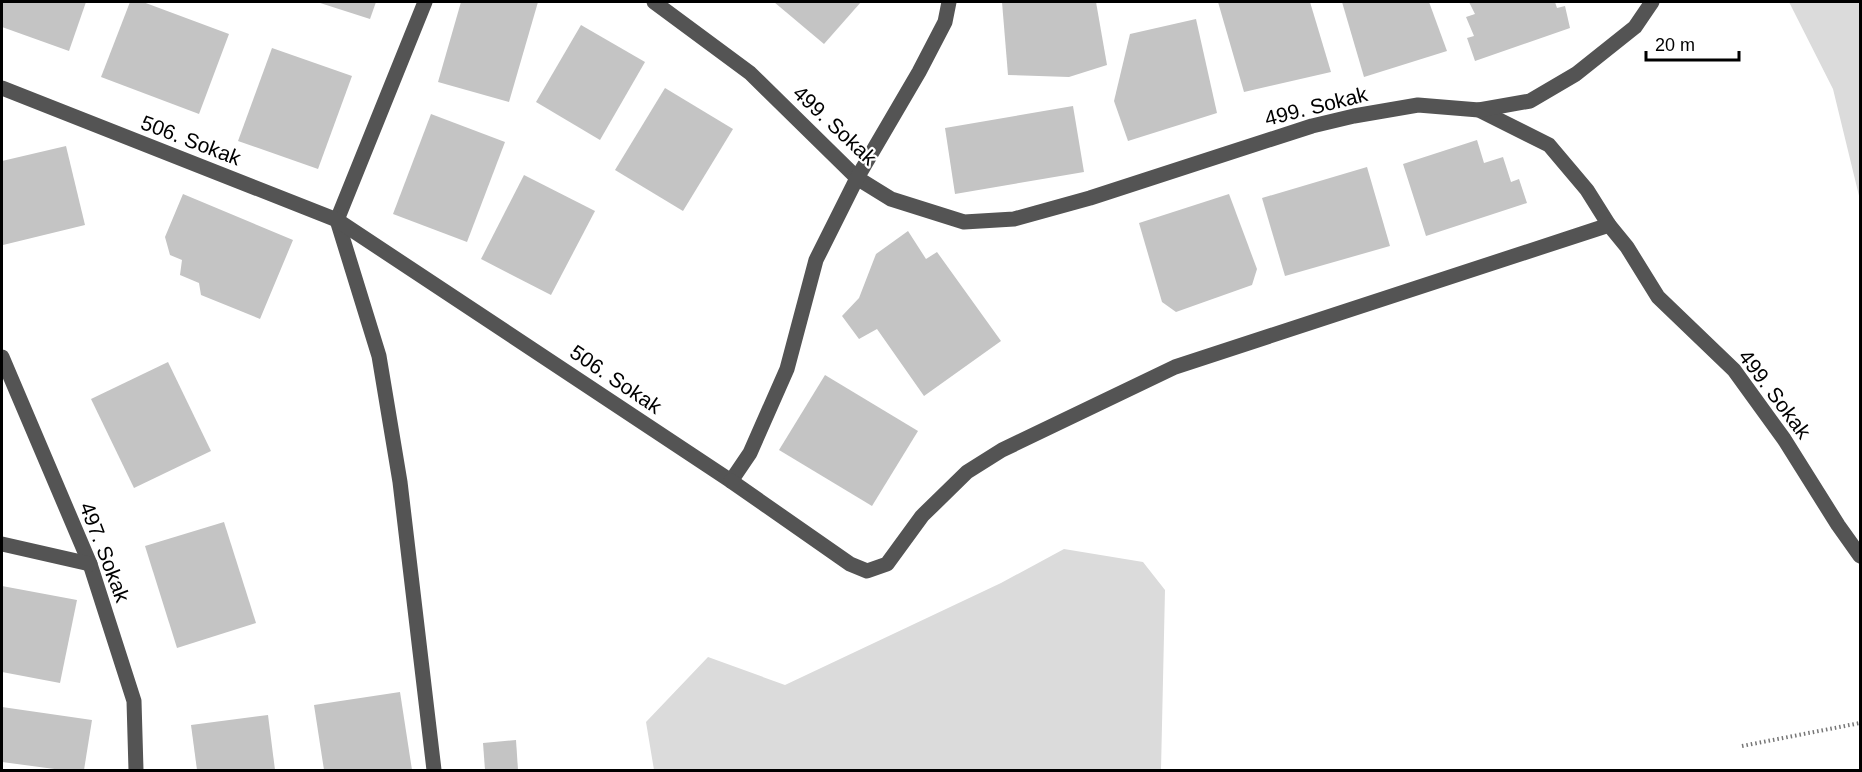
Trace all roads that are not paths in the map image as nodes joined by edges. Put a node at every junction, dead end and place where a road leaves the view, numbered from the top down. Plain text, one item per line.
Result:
1 (425, 2) edge
2 (654, 2) edge
3 (949, 2) edge
4 (1652, 2) edge
5 (2, 88) edge
6 (1479, 110) junction
7 (857, 178) junction
8 (337, 220) junction
9 (1609, 225) junction
10 (2, 357) edge
11 (731, 481) junction
12 (2, 543) edge
13 (1860, 556) edge
14 (90, 564) junction
15 (136, 771) edge
16 (434, 771) edge

1 - 8 street
2 - 7 street, 499. Sokak
3 - 7 street
4 - 6 street
5 - 8 street, 506. Sokak
6 - 7 street, 499. Sokak
6 - 9 street, 499. Sokak
7 - 11 street
8 - 11 street, 506. Sokak
8 - 16 street
9 - 11 street, 506. Sokak
9 - 13 street, 499. Sokak
10 - 14 street, 497. Sokak
12 - 14 street
14 - 15 street, 497. Sokak

